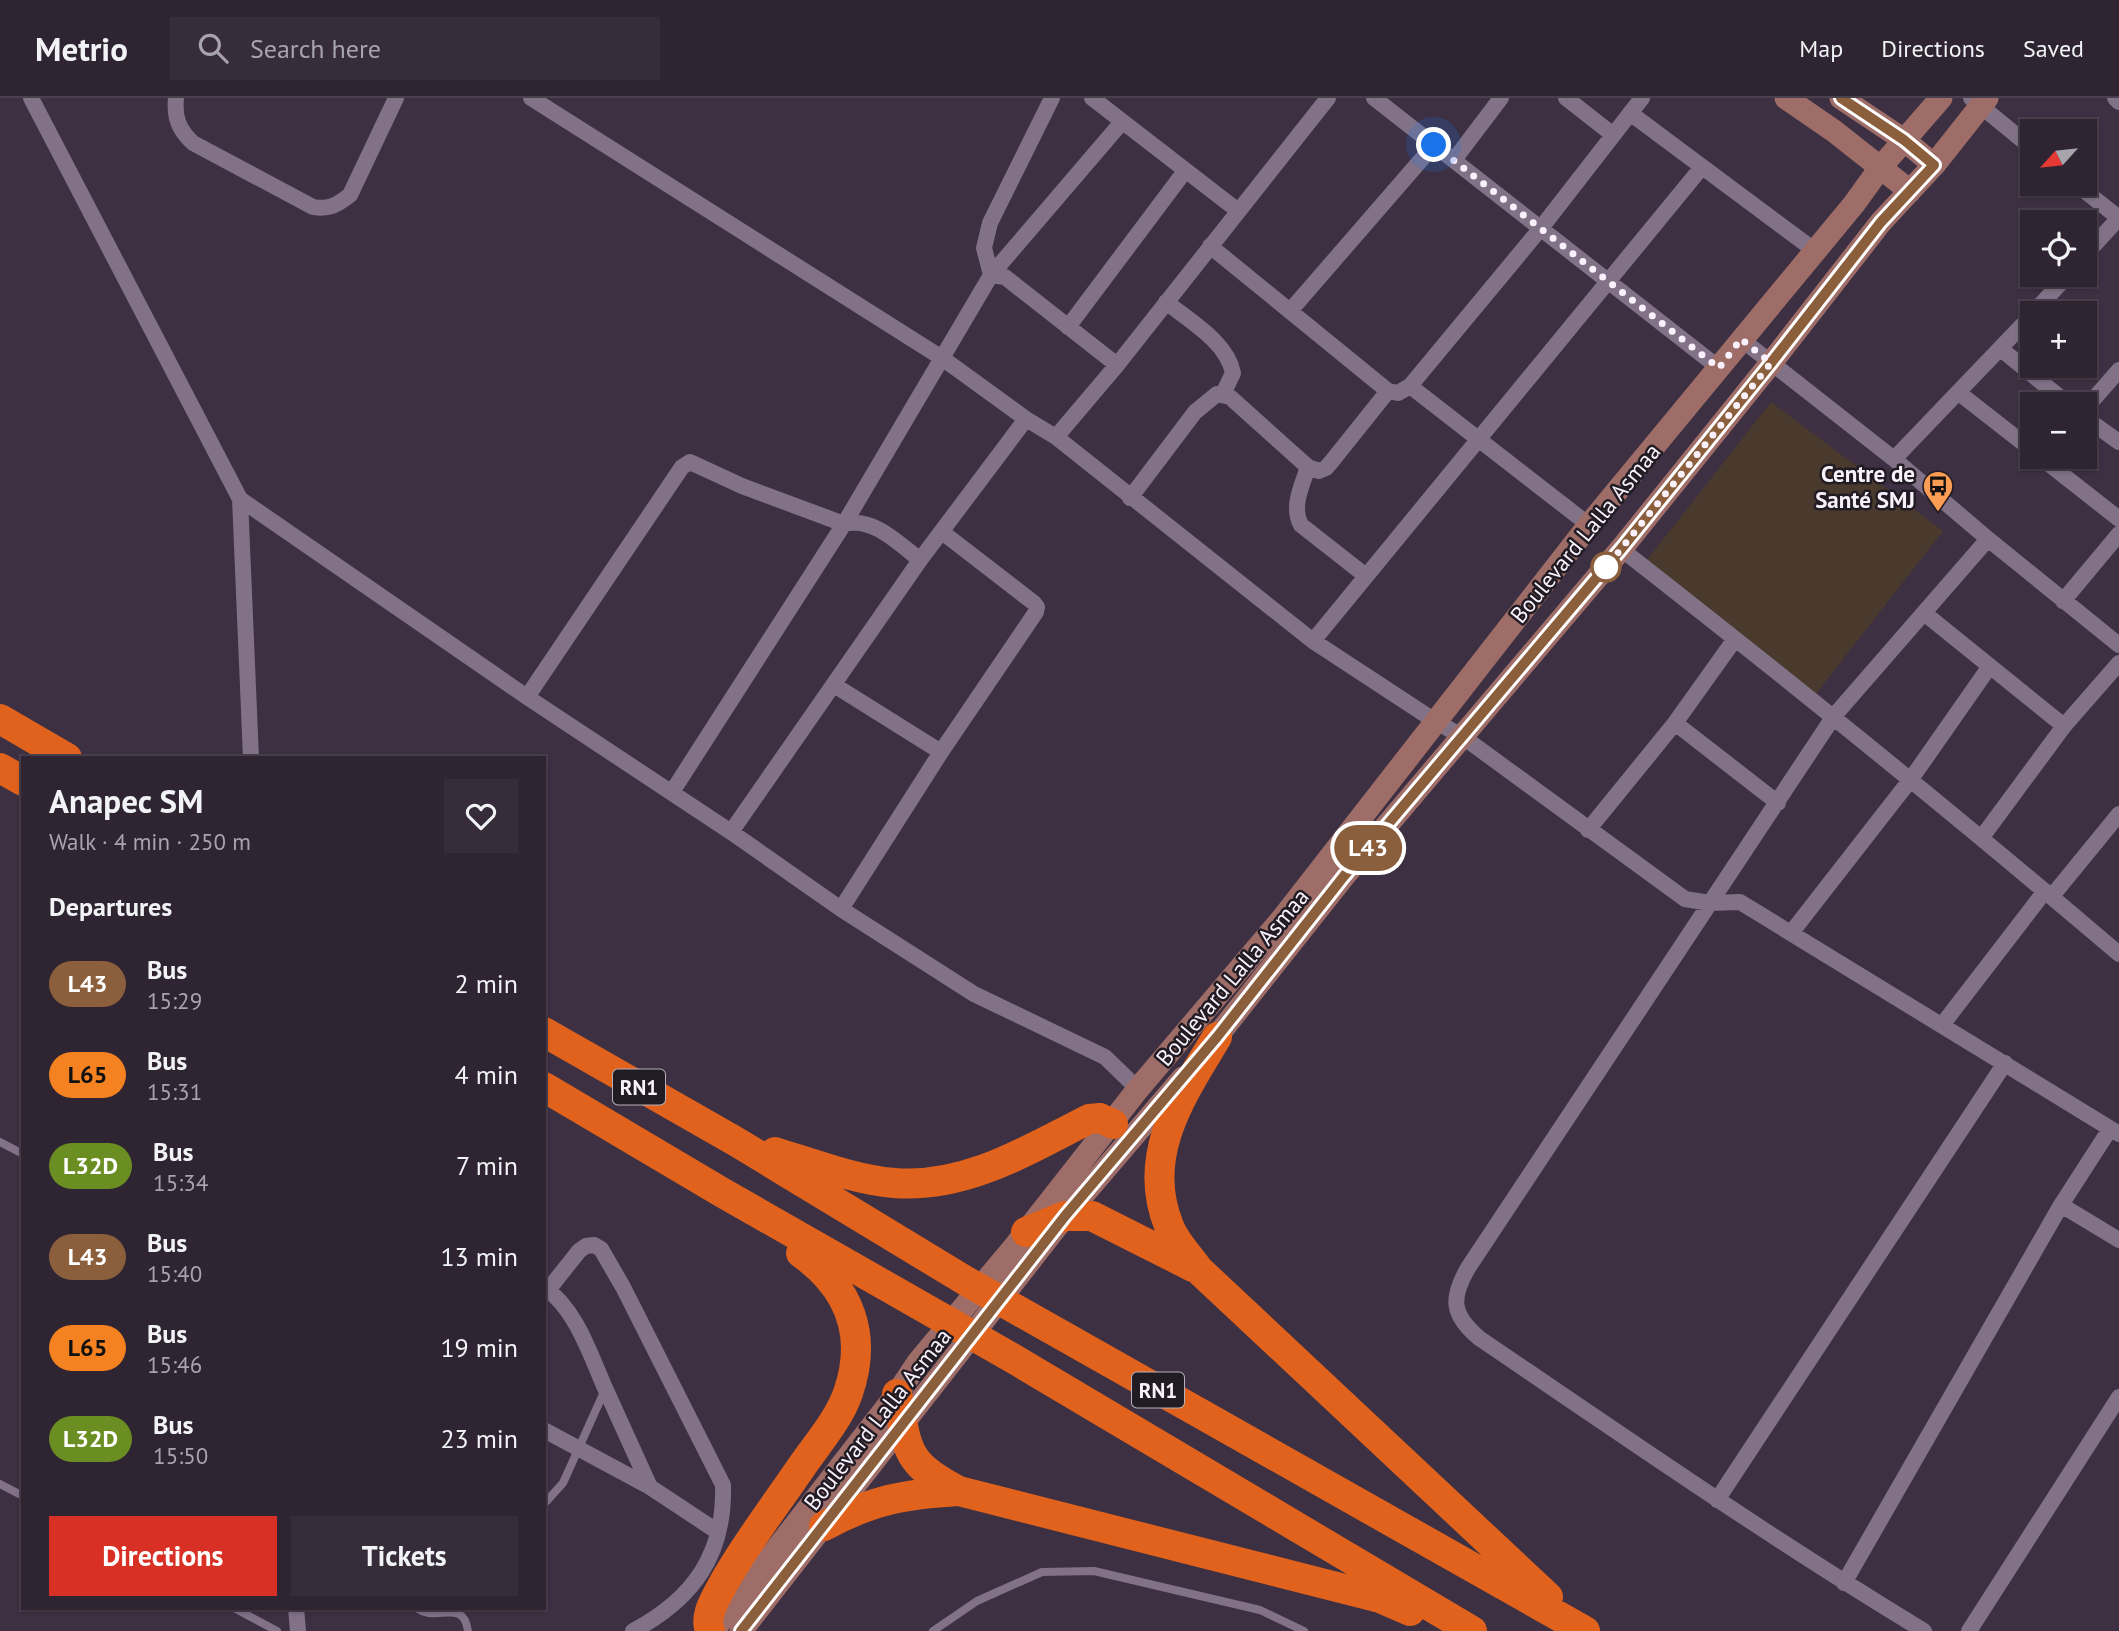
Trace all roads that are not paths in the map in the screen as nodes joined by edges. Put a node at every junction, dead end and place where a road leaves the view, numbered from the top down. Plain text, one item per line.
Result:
1 (31, 98) edge
2 (176, 98) edge
3 (396, 98) edge
4 (531, 98) edge
5 (1052, 98) edge
6 (1092, 98) edge
7 (1328, 98) edge
8 (1374, 98) edge
9 (1501, 98) edge
10 (1566, 98) edge
11 (1642, 98) edge
12 (1786, 98) edge
13 (1841, 98) edge
14 (1941, 98) edge
15 (2115, 98) edge
16 (1980, 101) edge
17 (2119, 102) edge
18 (1868, 105) edge
19 (1630, 113) junction
20 (1122, 122) junction
21 (1612, 134) junction
22 (2020, 137) edge
23 (1904, 140) junction
24 (1434, 145) junction
25 (1454, 160) junction
26 (1934, 165) junction
27 (1702, 167) junction
28 (1880, 168) junction
29 (1185, 171) junction
30 (1910, 191) junction
31 (2091, 196) edge
32 (1237, 210) junction
33 (2119, 218) edge
34 (1541, 228) junction
35 (2097, 243) edge
36 (1210, 246) junction
37 (1814, 250) junction
38 (991, 275) junction
39 (1609, 281) junction
40 (2057, 287) edge
41 (2045, 301) edge
42 (1166, 302) junction
43 (1290, 311) junction
44 (1068, 327) junction
45 (2020, 328) edge
46 (1741, 339) junction
47 (2001, 349) junction
48 (942, 358) junction
49 (1771, 363) junction
50 (1117, 365) junction
51 (1719, 368) junction
52 (2119, 370) edge
53 (1410, 386) junction
54 (1388, 391) junction
55 (2053, 392) edge
56 (1958, 393) junction
57 (1223, 394) junction
58 (2097, 395) edge
59 (1026, 419) junction
60 (2097, 426) edge
61 (1056, 437) junction
62 (1479, 439) junction
63 (2020, 441) edge
64 (2119, 442) edge
65 (1894, 459) junction
66 (1308, 467) junction
67 (2055, 469) edge
68 (1130, 498) junction
69 (240, 499) junction
70 (2119, 519) edge
71 (844, 524) junction
72 (1588, 525) junction
73 (942, 531) junction
74 (2119, 534) edge
75 (1988, 539) junction
76 (1621, 549) junction
77 (920, 560) junction
78 (1366, 576) junction
79 (2063, 601) junction
80 (1924, 613) junction
81 (1735, 639) junction
82 (1313, 641) junction
83 (2119, 645) edge
84 (2119, 663) edge
85 (1990, 666) junction
86 (834, 685) junction
87 (527, 697) junction
88 (1834, 716) junction
89 (0, 719) edge
90 (1435, 721) junction
91 (1675, 723) junction
92 (2064, 726) junction
93 (1463, 737) junction
94 (941, 752) junction
95 (64, 756) edge
96 (251, 756) edge
97 (0, 768) edge
98 (1910, 779) junction
99 (21, 780) edge
100 (672, 792) junction
101 (1778, 803) junction
102 (2119, 814) edge
103 (1588, 830) junction
104 (731, 832) junction
105 (1982, 837) junction
106 (2048, 894) junction
107 (1710, 904) junction
108 (841, 909) junction
109 (1791, 933) junction
110 (2119, 954) edge
111 (1942, 1025) junction
112 (546, 1033) edge
113 (1217, 1037) junction
114 (2005, 1063) junction
115 (546, 1088) edge
116 (1138, 1089) junction
117 (1123, 1131) junction
118 (2115, 1131) edge
119 (735, 1141) junction
120 (0, 1142) edge
121 (21, 1153) edge
122 (723, 1193) junction
123 (2061, 1205) junction
124 (1065, 1216) junction
125 (2119, 1240) edge
126 (1025, 1245) junction
127 (1199, 1270) junction
128 (546, 1288) edge
129 (606, 1389) junction
130 (897, 1394) junction
131 (2117, 1407) edge
132 (902, 1424) junction
133 (546, 1431) edge
134 (579, 1449) junction
135 (0, 1484) edge
136 (650, 1487) junction
137 (959, 1491) junction
138 (21, 1495) edge
139 (1717, 1500) junction
140 (546, 1502) edge
141 (824, 1527) junction
142 (718, 1532) junction
143 (1844, 1583) junction
144 (238, 1610) edge
145 (296, 1610) edge
146 (419, 1610) edge
147 (1583, 1630) edge
148 (277, 1631) edge
149 (298, 1631) edge
150 (468, 1631) edge
151 (633, 1631) edge
152 (712, 1631) edge
153 (741, 1631) edge
154 (933, 1631) edge
155 (1304, 1631) edge
156 (1455, 1631) edge
157 (1472, 1631) edge
158 (1924, 1631) edge
159 (1969, 1631) edge

1 - 69 street
2 - 3 street
4 - 48 street
5 - 38 street
6 - 20 street
7 - 32 street
8 - 24 street
9 - 25 street
10 - 21 street
11 - 19 street
12 - 28 main road
13 - 18 main road
14 - 23 main road, Boulevard Lalla Asmaa
15 - 17 street
16 - 22 street
16 - 26 main road, Boulevard Lalla Asmaa
18 - 23 main road
19 - 21 street
19 - 27 street
20 - 29 street
20 - 38 street
21 - 34 street
23 - 26 main road
23 - 28 main road, Boulevard Lalla Asmaa
24 - 25 street
24 - 43 street
25 - 34 street
26 - 30 main road, Boulevard Lalla Asmaa
27 - 37 street
27 - 39 street
28 - 30 main road
28 - 37 main road, Boulevard Lalla Asmaa
29 - 32 street
29 - 44 street
30 - 49 main road, Boulevard Lalla Asmaa
31 - 33 street
32 - 36 street
33 - 35 street
34 - 39 street
34 - 53 street
36 - 42 street
36 - 43 street
37 - 46 main road, Boulevard Lalla Asmaa
38 - 44 street
38 - 48 street
39 - 51 street
39 - 62 street
40 - 41 street
42 - 50 street
42 - 57 street
43 - 54 street
44 - 50 street
45 - 47 street
46 - 49 street
46 - 51 main road, Boulevard Lalla Asmaa
47 - 55 street
47 - 56 street
48 - 59 street
48 - 71 street
49 - 65 street
49 - 76 main road, Boulevard Lalla Asmaa
50 - 61 street
51 - 72 main road, Boulevard Lalla Asmaa
52 - 58 street
53 - 54 street
53 - 62 street
54 - 66 street
56 - 63 street
56 - 65 street
57 - 66 street
57 - 68 street
59 - 61 street
59 - 73 street
60 - 64 street
61 - 68 street
62 - 72 street
62 - 78 street
65 - 75 street
66 - 78 street
67 - 70 street
68 - 82 street
69 - 87 street
69 - 96 street
71 - 77 street
71 - 87 street
71 - 100 street
72 - 90 main road, Boulevard Lalla Asmaa
73 - 77 street
73 - 94 street
74 - 79 street
75 - 79 street
75 - 80 street
76 - 81 street
76 - 93 main road, Boulevard Lalla Asmaa
77 - 86 street
78 - 82 street
79 - 83 street
80 - 85 street
80 - 88 street
81 - 88 street
81 - 91 street
82 - 90 street
84 - 92 street
85 - 92 street
85 - 98 street
86 - 94 street
86 - 104 street
87 - 100 street
88 - 98 street
88 - 101 street
89 - 95 highway
90 - 93 street
90 - 116 main road, Boulevard Lalla Asmaa
91 - 101 street
91 - 103 street
92 - 105 street
93 - 103 street
93 - 113 main road, Boulevard Lalla Asmaa
94 - 108 street
97 - 99 highway
98 - 105 street
98 - 109 street
100 - 104 street
101 - 107 street
102 - 106 street
103 - 107 street
104 - 108 street
105 - 106 street
106 - 110 street
106 - 111 street
107 - 109 street
107 - 139 street
108 - 116 street
109 - 111 street
111 - 114 street
112 - 119 highway, RN1
113 - 117 main road, Boulevard Lalla Asmaa
113 - 127 highway
114 - 118 street
114 - 139 street
115 - 122 highway, RN1
116 - 117 main road, Boulevard Lalla Asmaa
117 - 119 highway
117 - 124 main road, Boulevard Lalla Asmaa
117 - 126 main road, Boulevard Lalla Asmaa
118 - 123 street
119 - 147 highway, RN1
120 - 121 lane
122 - 152 highway
122 - 157 highway, RN1
123 - 125 street
123 - 143 street
124 - 126 highway
124 - 127 highway
126 - 130 main road, Boulevard Lalla Asmaa
126 - 132 main road, Boulevard Lalla Asmaa
127 - 147 highway
128 - 129 street
128 - 142 street
129 - 134 lane
129 - 136 street
130 - 132 highway
130 - 152 main road, Boulevard Lalla Asmaa
131 - 159 street
132 - 137 highway
132 - 141 main road, Boulevard Lalla Asmaa
133 - 134 street
134 - 136 street
134 - 140 lane
135 - 138 lane
136 - 142 street
137 - 141 highway
137 - 156 highway
139 - 143 street
141 - 153 main road, Boulevard Lalla Asmaa
142 - 151 street
143 - 158 street
144 - 148 lane
145 - 149 street
146 - 150 lane
154 - 155 lane

